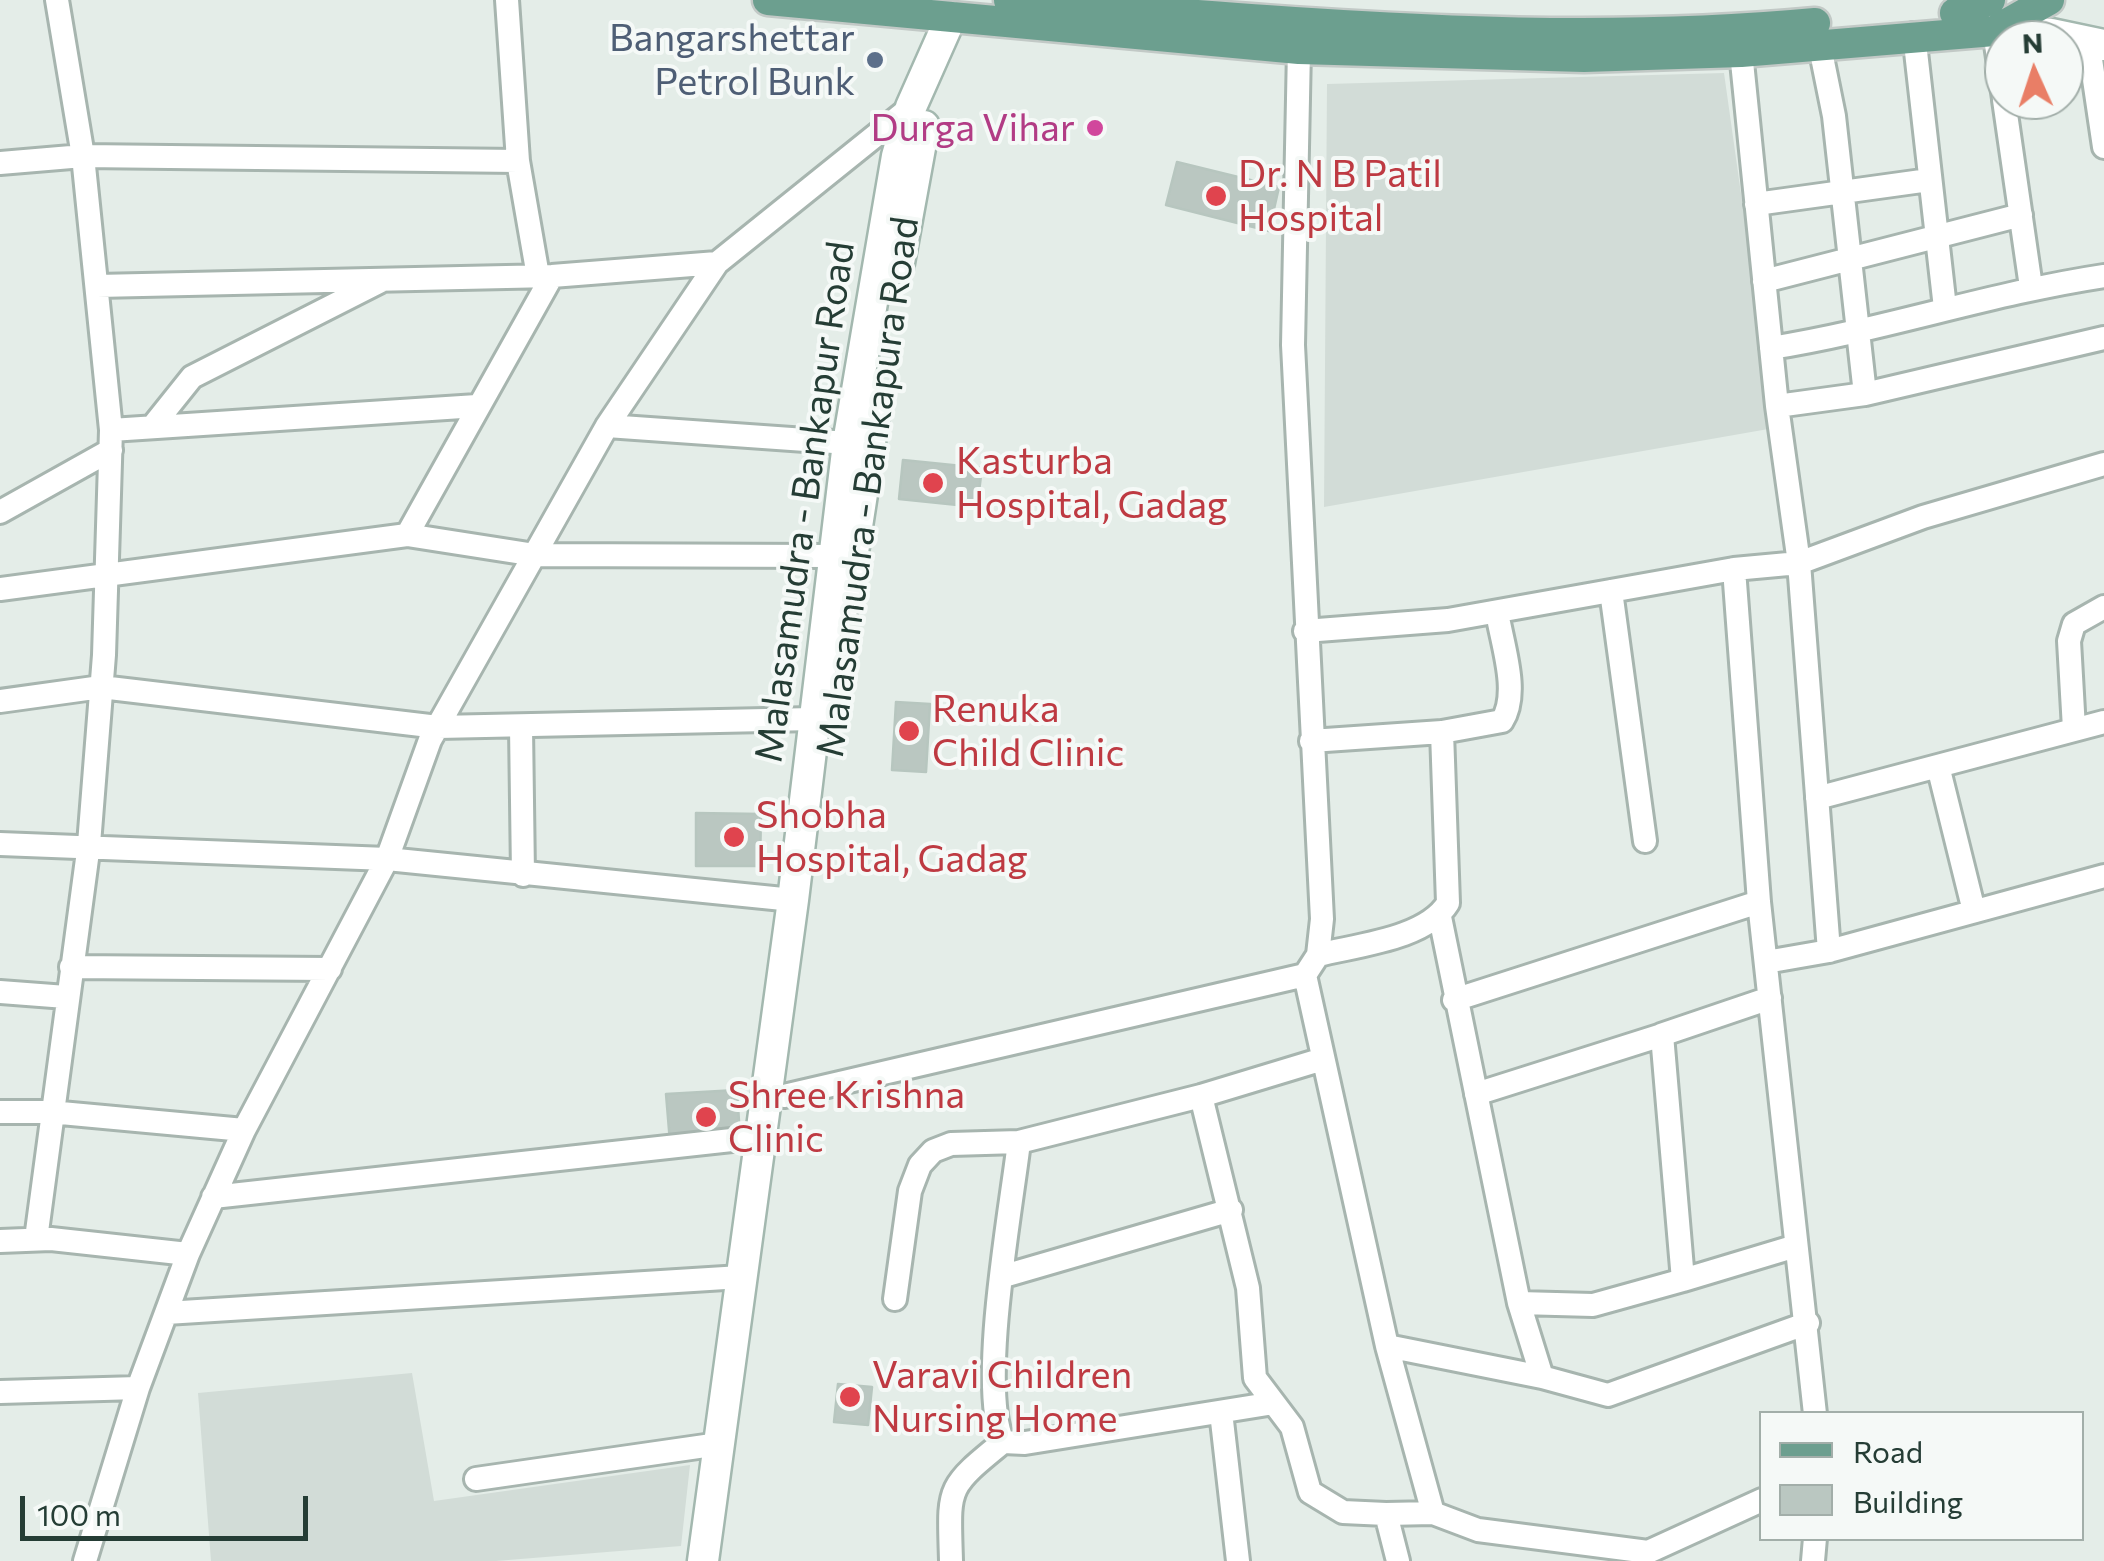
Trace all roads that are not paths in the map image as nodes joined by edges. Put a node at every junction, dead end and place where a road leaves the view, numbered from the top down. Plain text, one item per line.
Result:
1 (57, 0) edge
2 (507, 0) edge
3 (768, 0) edge
4 (1009, 0) edge
5 (1990, 0) edge
6 (2036, 8) edge
7 (966, 9) edge
8 (1955, 12) junction
9 (1984, 31) edge
10 (1914, 34) junction
11 (2099, 36) edge
12 (1819, 42) junction
13 (1299, 49) junction
14 (1741, 52) junction
15 (911, 107) junction
16 (2007, 120) edge
17 (2104, 147) edge
18 (83, 156) junction
19 (518, 160) junction
20 (0, 163) edge
21 (1928, 180) junction
22 (1842, 190) junction
23 (1756, 204) junction
24 (2021, 216) junction
25 (1936, 238) junction
26 (1850, 258) junction
27 (717, 263) junction
28 (545, 276) junction
29 (2104, 276) edge
30 (389, 277) junction
31 (1764, 282) junction
32 (97, 286) junction
33 (2031, 287) junction
34 (1945, 308) junction
35 (1858, 334) junction
36 (2104, 338) edge
37 (1771, 348) junction
38 (1865, 394) junction
39 (477, 406) junction
40 (1778, 406) junction
41 (608, 426) junction
42 (152, 427) junction
43 (111, 440) junction
44 (848, 443) junction
45 (2104, 464) edge
46 (0, 512) edge
47 (407, 535) junction
48 (535, 555) junction
49 (831, 556) junction
50 (1799, 563) junction
51 (1734, 569) junction
52 (108, 577) junction
53 (0, 588) edge
54 (1611, 591) junction
55 (2104, 607) edge
56 (1498, 612) junction
57 (1305, 630) junction
58 (101, 687) junction
59 (0, 701) edge
60 (814, 719) junction
61 (2104, 722) edge
62 (438, 727) junction
63 (520, 727) junction
64 (2074, 730) junction
65 (1442, 732) junction
66 (1311, 741) junction
67 (1938, 766) junction
68 (1817, 798) junction
69 (1645, 841) dead end
70 (0, 844) edge
71 (89, 844) junction
72 (387, 860) junction
73 (523, 875) junction
74 (2104, 876) edge
75 (793, 900) junction
76 (1759, 902) junction
77 (1974, 911) junction
78 (1440, 916) junction
79 (1829, 950) junction
80 (1318, 955) junction
81 (1766, 962) junction
82 (71, 966) junction
83 (330, 969) junction
84 (1305, 976) junction
85 (0, 992) edge
86 (66, 997) junction
87 (1770, 998) junction
88 (1454, 1000) junction
89 (1662, 1035) junction
90 (1323, 1059) junction
91 (1476, 1094) junction
92 (784, 1096) junction
93 (1201, 1096) junction
94 (0, 1112) edge
95 (50, 1112) junction
96 (244, 1130) junction
97 (759, 1136) junction
98 (1019, 1142) junction
99 (214, 1197) junction
100 (1232, 1210) junction
101 (36, 1239) junction
102 (0, 1240) edge
103 (1796, 1246) junction
104 (188, 1254) junction
105 (1004, 1276) junction
106 (741, 1277) junction
107 (1683, 1280) junction
108 (895, 1299) dead end
109 (1519, 1304) junction
110 (166, 1313) junction
111 (1808, 1324) junction
112 (1387, 1346) junction
113 (1542, 1377) junction
114 (138, 1388) junction
115 (0, 1392) edge
116 (1274, 1403) junction
117 (1814, 1411) edge
118 (1221, 1412) junction
119 (1003, 1442) junction
120 (718, 1444) junction
121 (476, 1479) dead end
122 (1759, 1501) edge
123 (1433, 1513) junction
124 (1386, 1514) junction
125 (1649, 1556) edge
126 (84, 1561) edge
127 (703, 1561) edge
128 (724, 1561) edge
129 (951, 1561) edge
130 (1238, 1561) edge
131 (1398, 1561) edge

1 - 18 street
2 - 19 street
3 - 7 main road
4 - 8 main road
5 - 8 main road
6 - 8 main road
6 - 11 main road
7 - 13 main road
7 - 15 main road, Malasamudra - Bankapur Road
7 - 92 main road, Malasamudra - Bankapura Road
9 - 10 main road
10 - 12 main road
10 - 21 street
11 - 17 street
12 - 14 main road
12 - 22 street
13 - 14 main road
13 - 57 street
14 - 23 street
15 - 27 street
15 - 44 main road, Malasamudra - Bankapur Road
16 - 24 street
18 - 19 street
18 - 20 street
18 - 32 street
19 - 28 street
21 - 22 street
21 - 25 street
22 - 23 street
22 - 26 street
23 - 31 street
24 - 25 street
24 - 33 street
25 - 26 street
25 - 34 street
26 - 31 street
26 - 35 street
27 - 28 street
27 - 41 street
28 - 30 street
28 - 39 street
29 - 33 street
30 - 32 street
30 - 42 street
31 - 37 street
32 - 43 street
33 - 34 street
34 - 35 street
35 - 37 street
35 - 38 street
36 - 38 street
37 - 40 street
38 - 40 street
39 - 42 street
39 - 47 street
40 - 50 street
41 - 44 street
41 - 48 street
42 - 43 street
43 - 46 street
43 - 52 street
44 - 49 main road, Malasamudra - Bankapur Road
45 - 50 street
47 - 48 street
47 - 52 street
48 - 49 street
48 - 62 street
49 - 60 main road, Malasamudra - Bankapur Road
50 - 51 street
50 - 68 street
51 - 54 street
51 - 76 street
52 - 53 street
52 - 58 street
54 - 56 street
54 - 69 street
55 - 64 street
56 - 57 street
56 - 65 street
57 - 66 street
58 - 59 street
58 - 62 street
58 - 71 street
60 - 63 street
60 - 75 main road, Malasamudra - Bankapur Road
61 - 64 street
62 - 63 street
62 - 72 street
63 - 73 street
64 - 67 street
65 - 66 street
65 - 78 street
66 - 80 street
67 - 68 street
67 - 77 street
68 - 79 street
70 - 71 street
71 - 72 street
71 - 82 street
72 - 73 street
72 - 83 street
73 - 75 street
74 - 77 street
75 - 97 main road, Malasamudra - Bankapur Road
76 - 81 street
76 - 88 street
77 - 79 street
78 - 80 street
78 - 88 street
79 - 81 street
80 - 84 street
81 - 87 street
82 - 83 street
82 - 86 street
83 - 96 street
84 - 90 street
84 - 92 street
85 - 86 street
86 - 95 street
87 - 89 street
87 - 103 street
88 - 91 street
89 - 91 street
89 - 107 street
90 - 93 street
90 - 112 street
91 - 109 street
92 - 128 main road, Malasamudra - Bankapura Road
93 - 98 street
93 - 100 street
94 - 95 street
95 - 96 street
95 - 101 street
96 - 99 street
97 - 99 street
97 - 106 main road, Malasamudra - Bankapur Road
98 - 105 street
98 - 108 street
99 - 104 street
100 - 105 street
100 - 116 street
101 - 102 street
101 - 104 street
103 - 107 street
103 - 111 street
104 - 110 street
105 - 119 street
106 - 110 street
106 - 120 main road, Malasamudra - Bankapur Road
107 - 109 street
109 - 113 street
110 - 114 street
111 - 113 street
111 - 117 street
112 - 113 street
112 - 123 street
114 - 115 street
114 - 126 street
116 - 118 street
116 - 124 street
118 - 119 street
118 - 130 street
119 - 129 street
120 - 121 street
120 - 127 main road, Malasamudra - Bankapur Road
122 - 125 street
123 - 124 street
123 - 125 street
124 - 131 street

